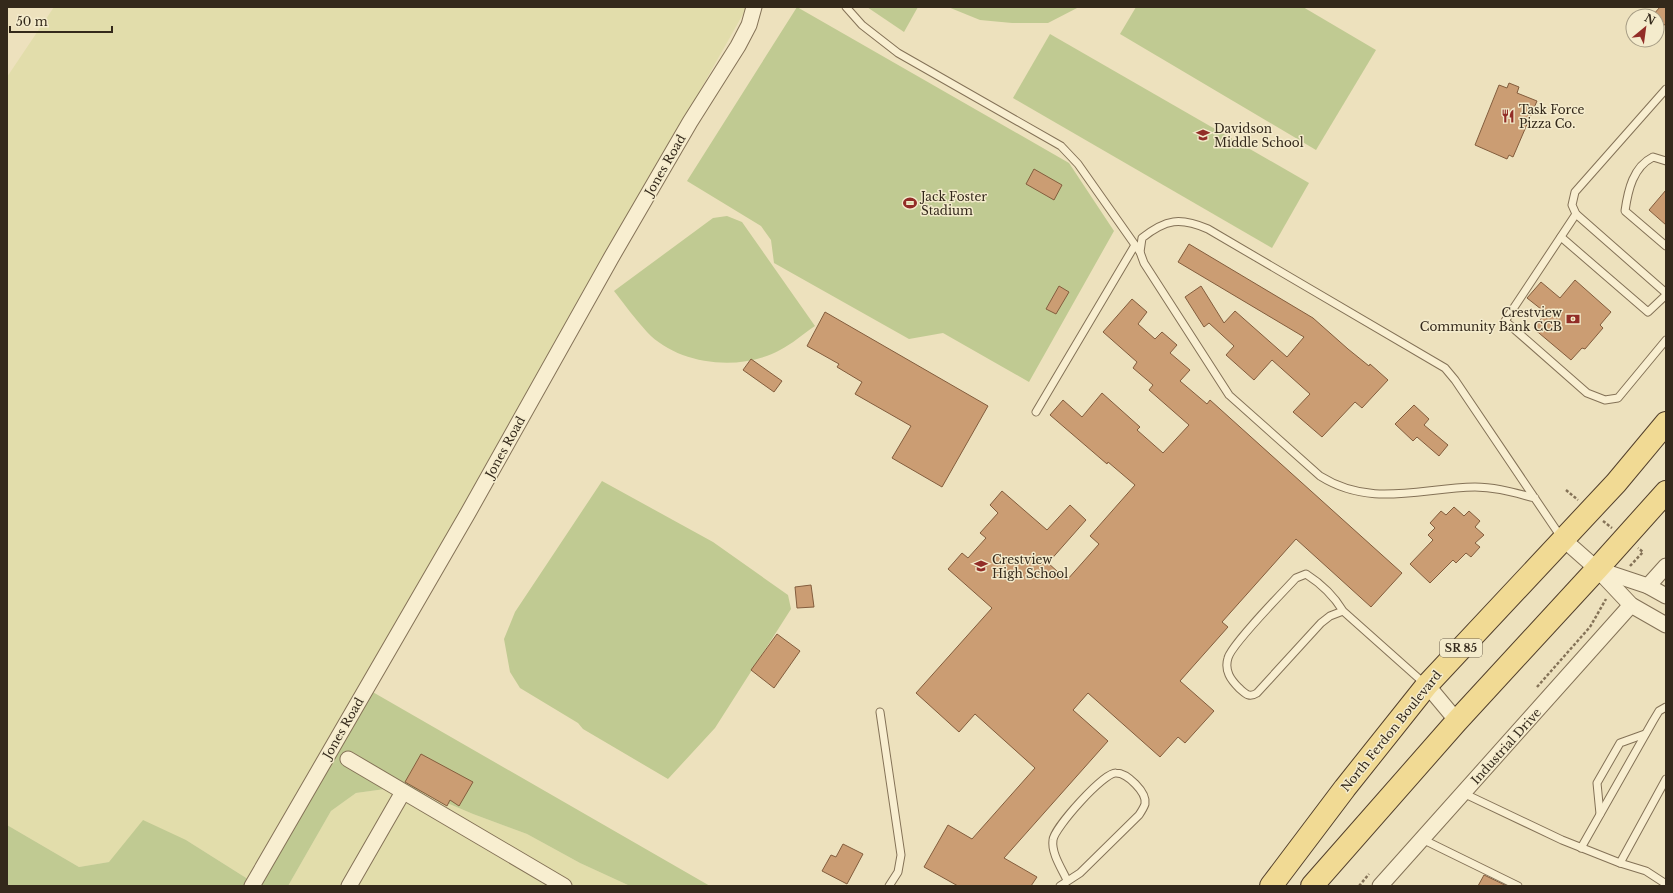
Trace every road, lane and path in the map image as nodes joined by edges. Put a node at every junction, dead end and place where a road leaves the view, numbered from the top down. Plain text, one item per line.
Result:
1 (754, 7) edge
2 (846, 7) edge
3 (1666, 89) edge
4 (1666, 161) edge
5 (1576, 214) junction
6 (1561, 237) junction
7 (1135, 245) junction
8 (1666, 246) edge
9 (1140, 252) junction
10 (1666, 294) edge
11 (1666, 340) edge
12 (1036, 412) dead end
13 (1666, 423) edge
14 (1666, 492) edge
15 (1535, 498) junction
16 (1563, 539) junction
17 (1643, 552) dead end
18 (1666, 566) edge
19 (1597, 569) junction
20 (1616, 581) junction
21 (1648, 586) junction
22 (1666, 596) edge
23 (1631, 605) junction
24 (1343, 610) junction
25 (1666, 625) edge
26 (1427, 685) junction
27 (1533, 692) dead end
28 (1666, 707) edge
29 (880, 712) dead end
30 (1456, 721) junction
31 (1645, 734) junction
32 (348, 759) dead end
33 (1666, 779) edge
34 (403, 792) junction
35 (1463, 793) junction
36 (1600, 814) junction
37 (1422, 839) junction
38 (1582, 848) junction
39 (1620, 863) junction
40 (1374, 870) dead end
41 (1067, 880) junction
42 (1666, 884) edge
43 (252, 886) edge
44 (349, 886) edge
45 (564, 886) edge
46 (889, 886) edge
47 (1060, 886) edge
48 (1271, 886) edge
49 (1312, 886) edge
50 (1359, 886) edge
51 (1380, 886) edge
52 (1518, 886) edge

1 - 43 street, Jones Road
2 - 7 lane
3 - 5 lane
4 - 8 lane
5 - 6 lane
5 - 10 lane
6 - 10 lane
6 - 11 lane
7 - 9 lane
7 - 12 lane
9 - 15 lane
9 - 15 lane
13 - 16 main road, North Ferdon Boulevard / SR 85
14 - 19 main road
15 - 16 lane
16 - 19 street
16 - 26 main road, North Ferdon Boulevard / SR 85
17 - 20 path
18 - 21 street
19 - 20 street
19 - 30 main road
20 - 21 street
20 - 23 street
20 - 27 path
21 - 22 street
23 - 25 street
23 - 35 street, Industrial Drive
24 - 24 lane
24 - 26 lane
26 - 30 street
26 - 48 main road, North Ferdon Boulevard / SR 85
28 - 31 lane
29 - 46 lane
30 - 49 main road
31 - 36 lane
31 - 36 lane
32 - 34 street
33 - 39 lane
34 - 44 street
34 - 45 street
35 - 37 street, Industrial Drive
35 - 38 lane
36 - 38 lane
37 - 51 street, Industrial Drive
37 - 52 lane
38 - 39 lane
39 - 42 lane
40 - 50 path
41 - 41 lane
41 - 47 lane

